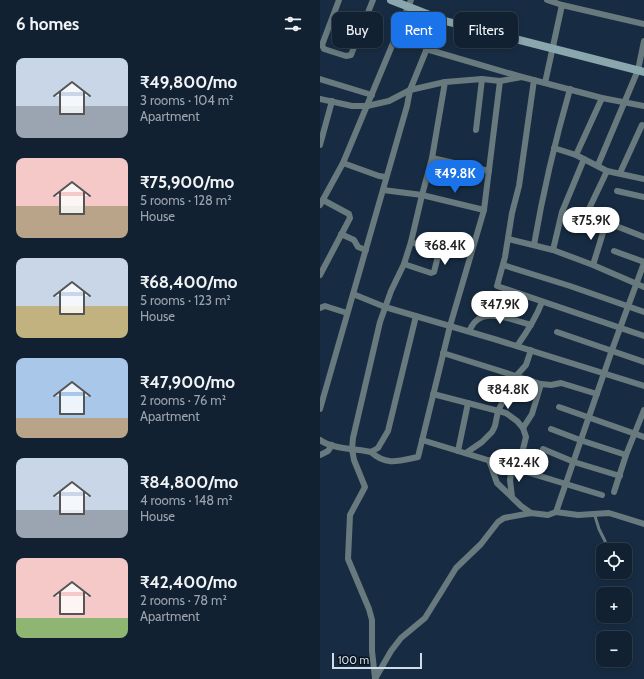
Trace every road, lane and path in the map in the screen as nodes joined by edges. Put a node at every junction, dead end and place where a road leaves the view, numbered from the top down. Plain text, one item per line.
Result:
1 (339, 0) edge
2 (373, 0) edge
3 (391, 0) edge
4 (547, 0) edge
5 (410, 3) edge
6 (562, 5) junction
7 (426, 12) edge
8 (446, 21) edge
9 (644, 24) edge
10 (644, 41) edge
11 (426, 49) joint
12 (553, 49) junction
13 (641, 71) edge
14 (522, 77) junction
15 (320, 79) edge
16 (482, 79) junction
17 (534, 80) junction
18 (500, 81) junction
19 (445, 82) junction
20 (545, 83) junction
21 (570, 89) junction
22 (410, 90) junction
23 (372, 95) junction
24 (602, 98) junction
25 (320, 99) edge
26 (332, 102) junction
27 (625, 102) junction
28 (367, 106) junction
29 (644, 106) edge
30 (642, 125) dead end
31 (476, 130) dead end
32 (320, 145) edge
33 (554, 148) junction
34 (576, 156) junction
35 (432, 158) junction
36 (584, 159) junction
37 (343, 163) junction
38 (598, 165) junction
39 (489, 171) junction
40 (607, 171) junction
41 (620, 174) junction
42 (386, 177) junction
43 (644, 179) edge
44 (383, 190) junction
45 (617, 191) dead end
46 (422, 195) junction
47 (644, 197) edge
48 (321, 202) edge
49 (484, 210) junction
50 (606, 223) junction
51 (341, 234) junction
52 (644, 237) edge
53 (508, 240) junction
54 (411, 242) junction
55 (534, 245) junction
56 (366, 250) junction
57 (553, 250) junction
58 (614, 251) dead end
59 (644, 263) edge
60 (404, 264) junction
61 (503, 265) junction
62 (593, 265) junction
63 (320, 275) edge
64 (637, 284) junction
65 (644, 287) edge
66 (353, 294) junction
67 (542, 302) junction
68 (627, 306) junction
69 (385, 307) junction
70 (320, 308) edge
71 (644, 312) edge
72 (347, 313) junction
73 (416, 316) junction
74 (531, 325) junction
75 (450, 326) junction
76 (620, 328) junction
77 (469, 331) junction
78 (557, 332) dead end
79 (644, 336) edge
80 (517, 346) junction
81 (531, 350) junction
82 (612, 350) junction
83 (443, 353) junction
84 (644, 362) edge
85 (604, 373) junction
86 (517, 375) junction
87 (541, 384) junction
88 (644, 386) edge
89 (433, 394) junction
90 (597, 394) junction
91 (468, 403) junction
92 (559, 406) dead end
93 (320, 410) edge
94 (644, 410) edge
95 (498, 411) junction
96 (589, 418) junction
97 (523, 428) junction
98 (551, 429) dead end
99 (635, 433) junction
100 (644, 437) edge
101 (320, 440) edge
102 (422, 440) junction
103 (580, 440) junction
104 (332, 445) junction
105 (352, 449) junction
106 (543, 449) dead end
107 (458, 451) junction
108 (371, 452) junction
109 (466, 453) junction
110 (626, 454) junction
111 (320, 455) edge
112 (489, 460) junction
113 (574, 462) junction
114 (515, 468) junction
115 (620, 476) junction
116 (566, 484) junction
117 (614, 492) dead end
118 (602, 495) dead end
119 (512, 497) junction
120 (556, 512) junction
121 (531, 513) junction
122 (594, 514) junction
123 (644, 524) edge
124 (605, 543) edge
125 (375, 679) edge

1 - 2 street
3 - 5 street
4 - 6 street
5 - 7 street
5 - 23 street
6 - 9 street
6 - 12 street
8 - 12 street
10 - 13 street
11 - 14 street
11 - 22 street
12 - 13 street
12 - 20 street
13 - 27 street
14 - 17 street
14 - 18 street
15 - 23 street
16 - 18 street
16 - 19 street
16 - 31 street
17 - 20 street
17 - 53 street
18 - 39 street
19 - 22 street
19 - 35 street
20 - 21 street
21 - 24 street
21 - 33 street
22 - 28 street
22 - 42 street
23 - 28 street
24 - 27 street
24 - 34 street
25 - 26 street
26 - 28 street
26 - 32 street
27 - 29 street
27 - 38 street
28 - 37 street
30 - 41 street
33 - 34 street
33 - 55 street
34 - 36 street
35 - 39 street
35 - 46 street
36 - 38 street
36 - 57 street
37 - 42 street
37 - 48 street
38 - 40 street
39 - 49 street
40 - 41 street
40 - 50 street
41 - 43 street
42 - 44 street
44 - 46 street
44 - 56 street
45 - 47 street
46 - 49 street
46 - 54 street
48 - 51 street
49 - 75 street
50 - 52 street
50 - 62 street
51 - 56 street
51 - 63 street
53 - 55 street
53 - 61 street
54 - 60 street
54 - 60 street
55 - 57 street
56 - 66 street
57 - 62 street
58 - 59 street
59 - 64 street
60 - 69 street
61 - 67 street
61 - 68 street
62 - 64 street
64 - 65 street
64 - 68 street
66 - 69 street
66 - 72 street
67 - 74 street
67 - 76 street
68 - 71 street
68 - 76 street
69 - 73 street
69 - 105 street
70 - 72 street
72 - 93 street
73 - 75 street
73 - 108 street
74 - 77 street
74 - 80 street
75 - 77 street
75 - 83 street
76 - 79 street
76 - 82 street
77 - 80 street
78 - 82 street
80 - 81 street
81 - 85 street
81 - 86 street
82 - 84 street
82 - 85 street
83 - 86 street
83 - 89 street
85 - 88 street
85 - 90 street
86 - 87 street
86 - 95 street
87 - 90 street
87 - 97 street
89 - 91 street
89 - 102 street
90 - 96 street
91 - 95 street
91 - 107 street
92 - 96 street
94 - 99 street
95 - 97 street
95 - 109 street
96 - 99 street
96 - 103 street
97 - 114 street
98 - 103 street
99 - 100 street
99 - 110 street
101 - 104 street
102 - 107 street
102 - 108 street
103 - 110 street
103 - 113 street
104 - 105 street
104 - 111 street
105 - 108 street
105 - 125 street
106 - 113 street
107 - 109 street
109 - 112 street
110 - 115 street
112 - 114 street
112 - 119 street
113 - 115 street
113 - 116 street
114 - 116 street
114 - 119 street
115 - 117 street
116 - 118 street
116 - 120 street
119 - 121 street
120 - 121 street
120 - 122 street
121 - 125 street
122 - 123 street
122 - 124 lane

